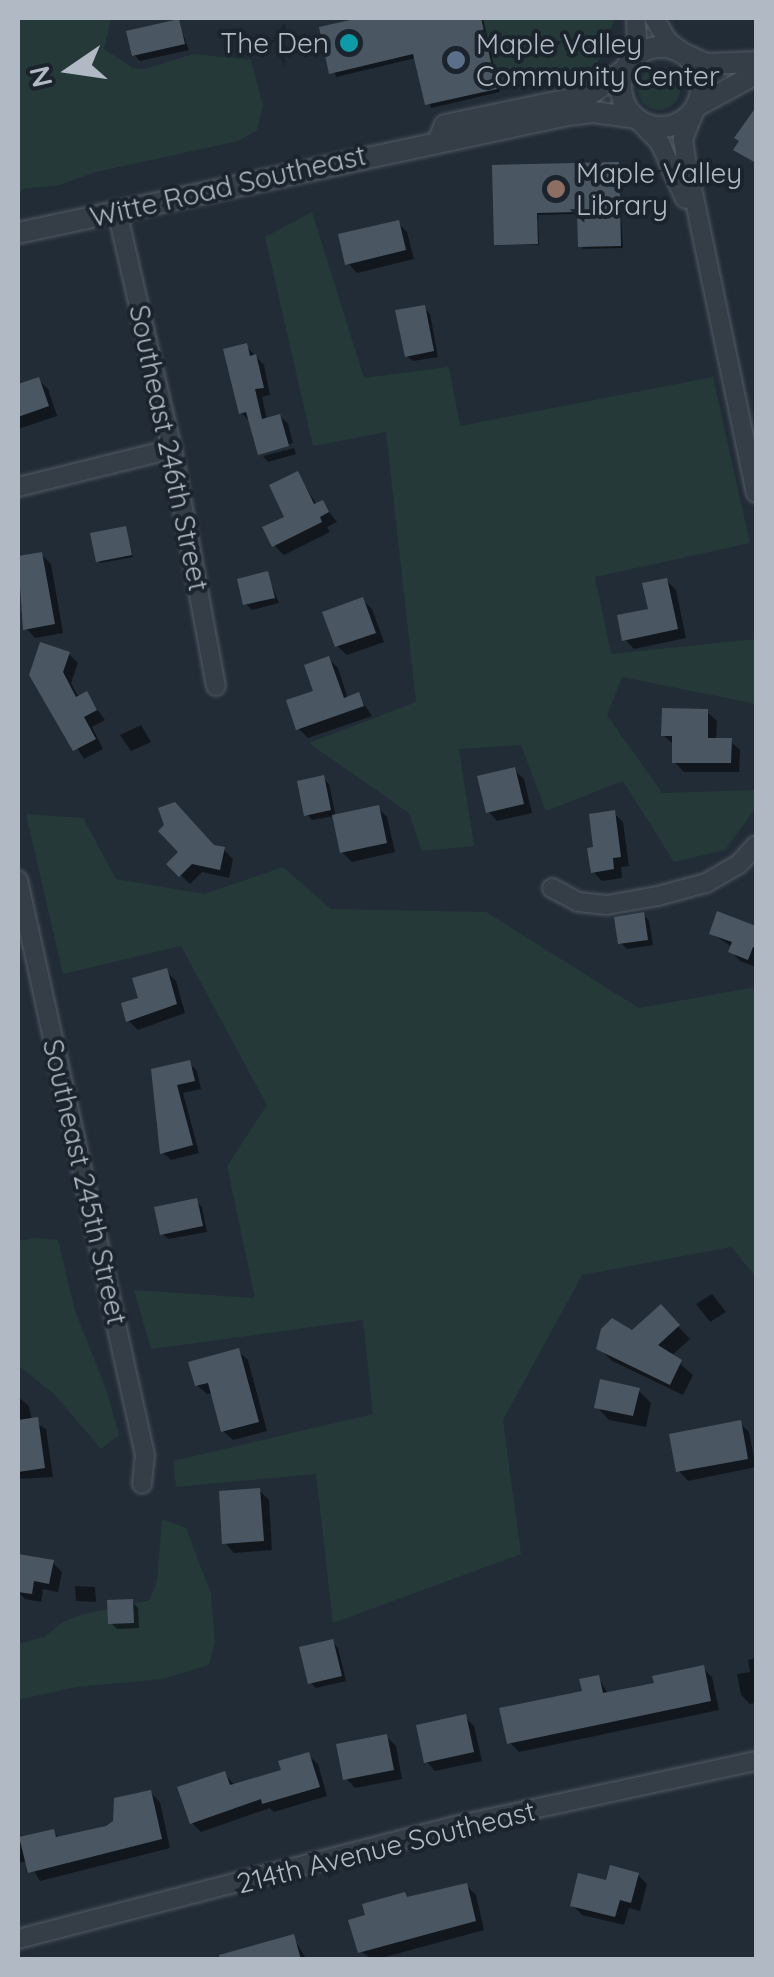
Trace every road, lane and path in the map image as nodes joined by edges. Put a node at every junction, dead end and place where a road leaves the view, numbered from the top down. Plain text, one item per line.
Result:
1 (636, 18) edge
2 (654, 18) edge
3 (684, 54) junction
4 (756, 62) edge
5 (625, 69) junction
6 (756, 74) edge
7 (696, 106) junction
8 (637, 119) junction
9 (439, 139) junction
10 (117, 210) junction
11 (698, 232) junction
12 (18, 233) edge
13 (172, 450) junction
14 (18, 488) edge
15 (756, 494) edge
16 (216, 686) dead end
17 (756, 844) edge
18 (18, 880) edge
19 (552, 888) dead end
20 (142, 1484) dead end
21 (756, 1760) edge
22 (18, 1939) edge

1 - 5 street
2 - 3 street
3 - 4 street
3 - 5 street
3 - 7 street
5 - 8 street
5 - 9 street, Witte Road Southeast
6 - 7 street
7 - 8 street
7 - 11 street
8 - 9 street, Witte Road Southeast
8 - 11 street
9 - 10 street, Witte Road Southeast
10 - 12 street, Witte Road Southeast
10 - 13 street, Southeast 246th Street
11 - 15 street
13 - 14 street
13 - 16 street, Southeast 246th Street
17 - 19 street
18 - 20 street, Southeast 245th Street
21 - 22 street, 214th Avenue Southeast

